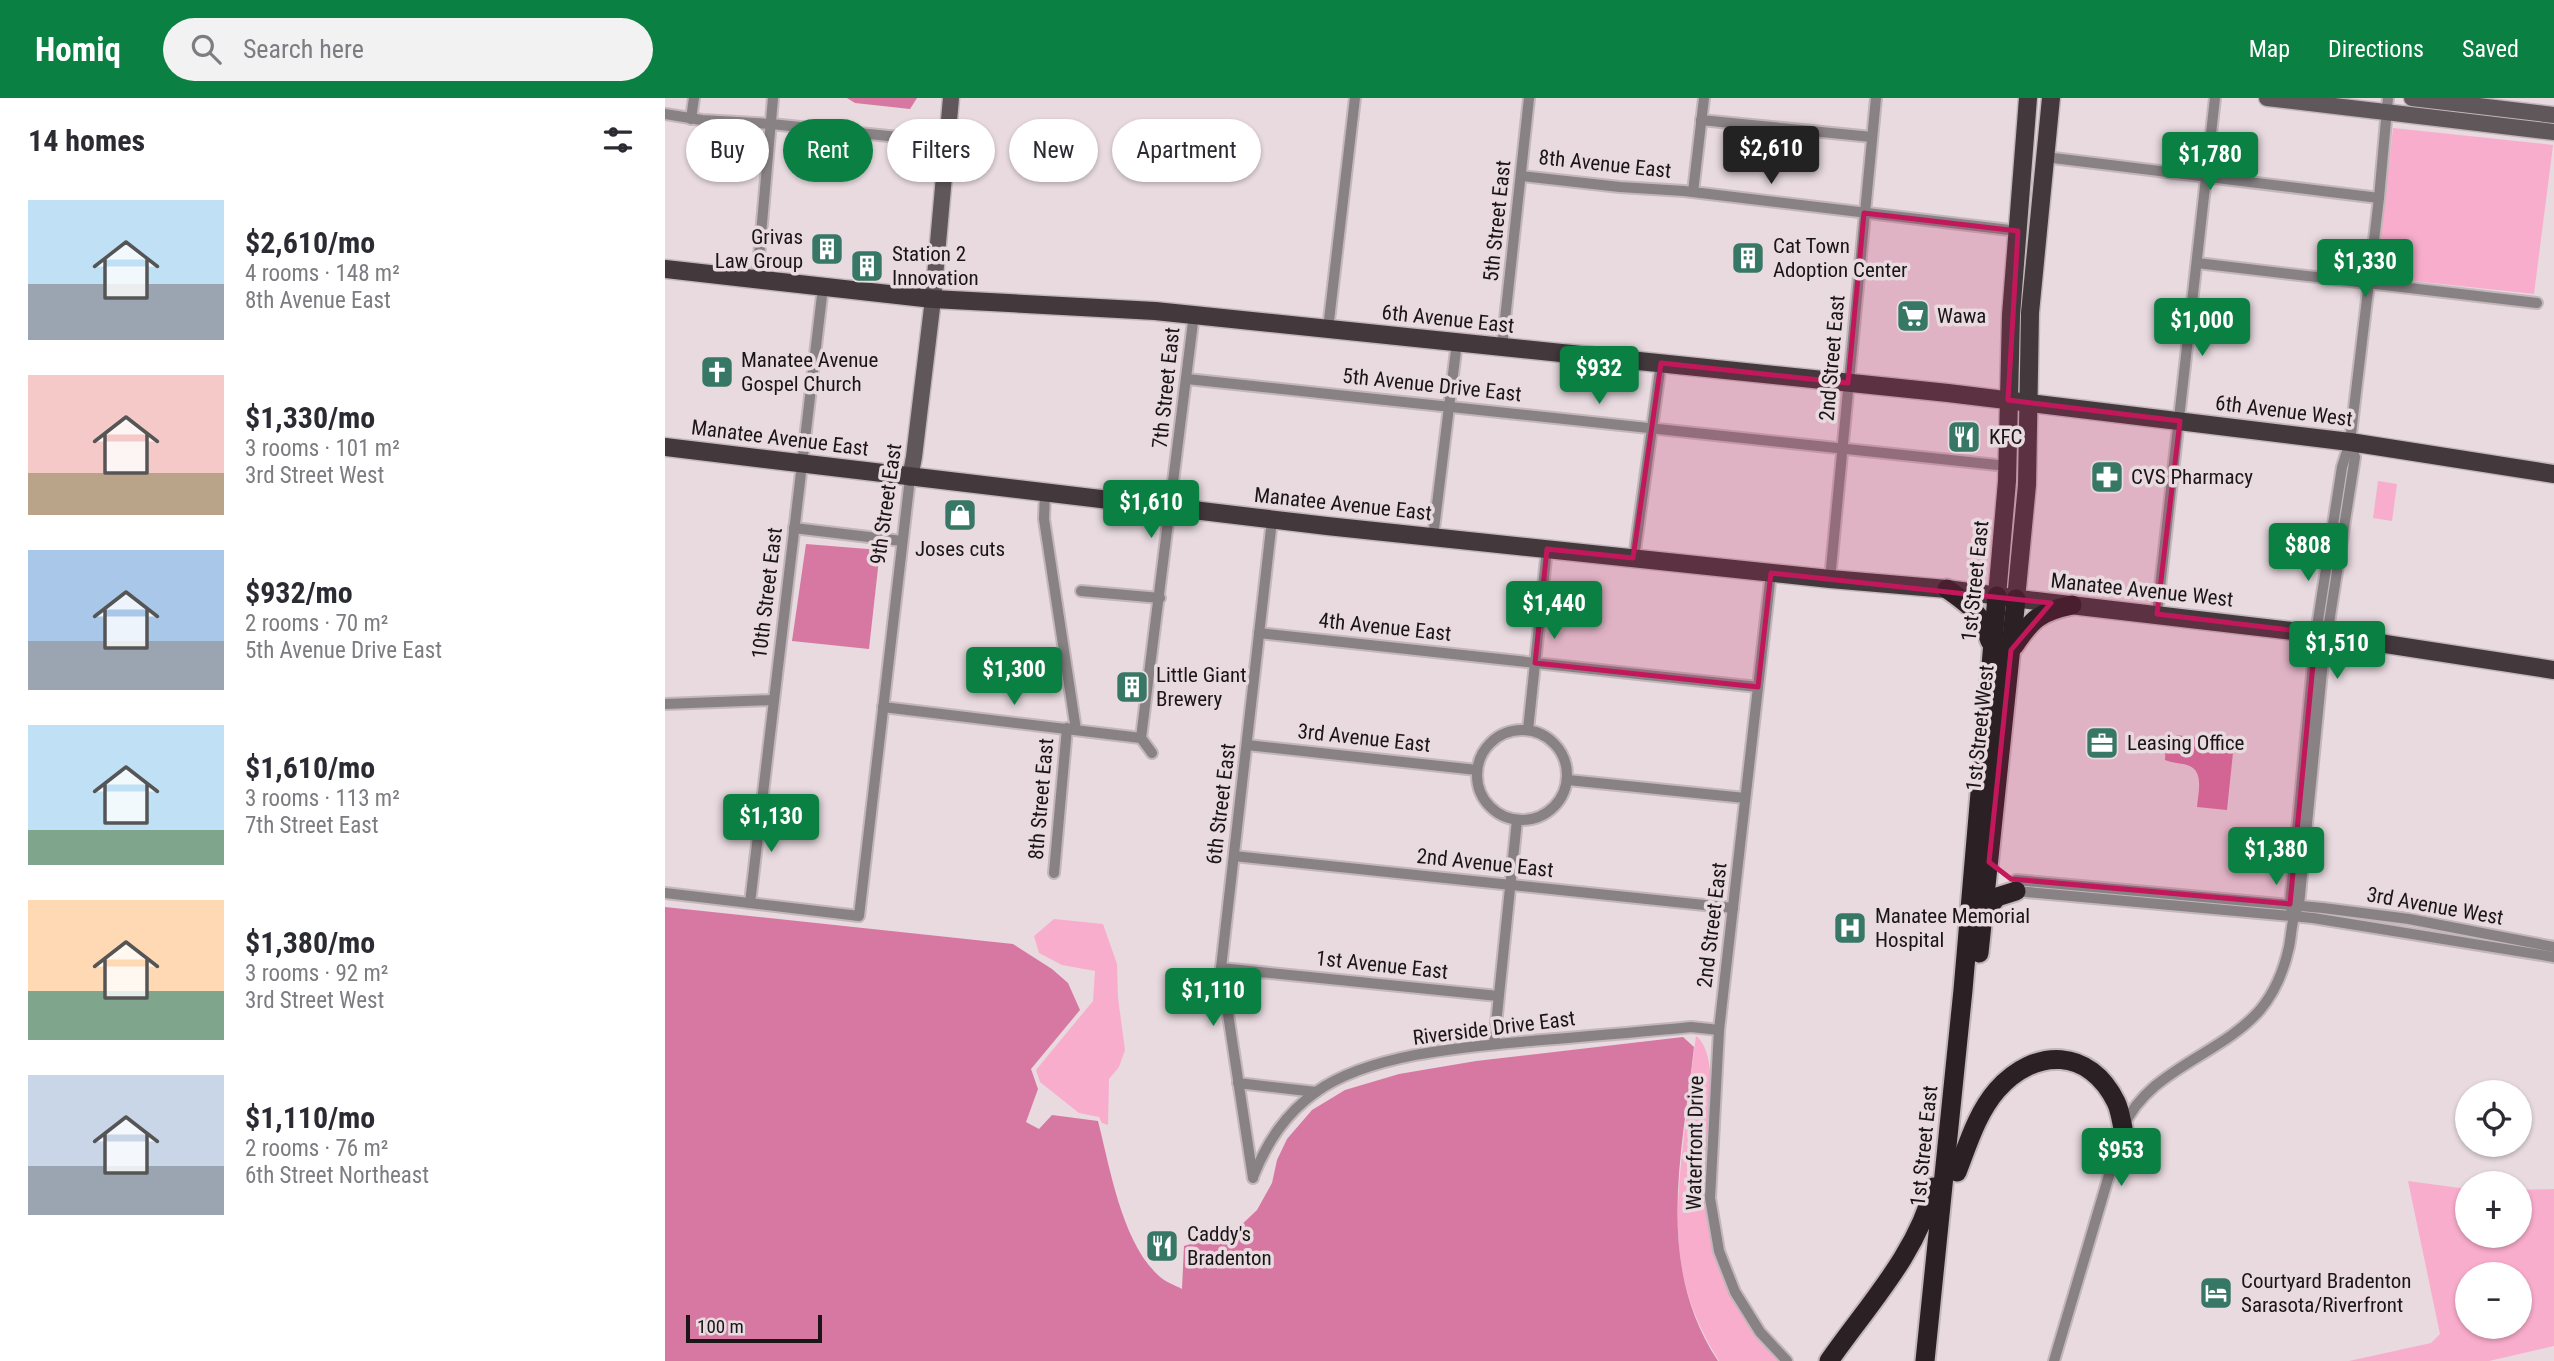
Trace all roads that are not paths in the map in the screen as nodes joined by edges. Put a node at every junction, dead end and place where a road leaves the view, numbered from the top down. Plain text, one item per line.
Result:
1 (694, 98) edge
2 (773, 98) edge
3 (951, 98) edge
4 (1356, 98) edge
5 (1529, 98) edge
6 (1704, 98) edge
7 (1876, 98) edge
8 (2028, 98) edge
9 (2051, 98) edge
10 (2215, 98) edge
11 (2267, 98) edge
12 (2412, 98) edge
13 (2387, 105) edge
14 (665, 114) edge
15 (2554, 115) edge
16 (691, 119) joint
17 (949, 119) edge
18 (1701, 120) junction
19 (771, 124) junction
20 (2554, 132) edge
21 (887, 136) edge
22 (1871, 137) junction
23 (2045, 157) junction
24 (1522, 176) junction
25 (2206, 176) junction
26 (943, 182) edge
27 (1693, 192) junction
28 (2379, 198) junction
29 (1864, 214) junction
30 (2018, 231) junction
31 (2197, 263) junction
32 (665, 269) edge
33 (757, 280) junction
34 (2369, 284) junction
35 (823, 287) junction
36 (933, 299) junction
37 (2537, 303) dead end
38 (1193, 314) junction
39 (1328, 329) junction
40 (1457, 342) junction
41 (1502, 347) junction
42 (1661, 363) junction
43 (1187, 379) junction
44 (1848, 383) junction
45 (2008, 400) junction
46 (2027, 403) junction
47 (1450, 406) junction
48 (2179, 421) junction
49 (1652, 428) junction
50 (2350, 442) junction
51 (665, 447) edge
52 (1843, 449) junction
53 (802, 463) junction
54 (2007, 466) junction
55 (2554, 474) edge
56 (910, 478) junction
57 (1045, 493) junction
58 (1171, 508) junction
59 (1272, 520) junction
60 (794, 528) junction
61 (1433, 537) junction
62 (902, 541) junction
63 (1547, 549) junction
64 (1633, 558) junction
65 (1771, 573) junction
66 (1830, 579) junction
67 (1947, 589) junction
68 (1081, 591) dead end
69 (2007, 597) junction
70 (1160, 598) junction
71 (2072, 605) junction
72 (2157, 614) junction
73 (1259, 633) junction
74 (2322, 634) junction
75 (1992, 645) junction
76 (2011, 650) junction
77 (1535, 663) junction
78 (2554, 670) edge
79 (1758, 687) junction
80 (773, 700) junction
81 (665, 704) edge
82 (883, 707) junction
83 (1071, 729) junction
84 (1528, 730) junction
85 (1141, 738) junction
86 (1247, 745) junction
87 (1152, 753) dead end
88 (1477, 769) junction
89 (1568, 780) junction
90 (1745, 798) junction
91 (1517, 820) junction
92 (1234, 856) junction
93 (1989, 862) junction
94 (1053, 873) dead end
95 (1511, 884) junction
96 (2016, 885) junction
97 (665, 893) edge
98 (750, 903) junction
99 (1733, 908) junction
100 (2294, 909) junction
101 (1983, 914) junction
102 (2424, 922) junction
103 (2423, 935) junction
104 (2554, 947) edge
105 (2554, 957) edge
106 (1221, 968) junction
107 (1498, 996) junction
108 (1719, 1030) junction
109 (1494, 1044) junction
110 (1238, 1083) junction
111 (1316, 1092) junction
112 (1949, 1128) junction
113 (2123, 1128) junction
114 (1957, 1172) junction
115 (1787, 1361) edge
116 (1829, 1361) edge
117 (1925, 1361) edge
118 (1937, 1361) edge
119 (2054, 1361) edge

1 - 16 street
2 - 19 street
3 - 17 street, 9th Street East
4 - 39 street
5 - 24 street, 5th Street East
6 - 18 street
7 - 22 street, 2nd Street East
8 - 30 main road, 1st Street East
9 - 23 main road, 1st Street West
10 - 25 street
11 - 13 street
12 - 15 street
13 - 20 street
13 - 28 street
14 - 16 street
18 - 22 street
18 - 27 street
19 - 21 street
19 - 33 street
22 - 29 street, 2nd Street East
23 - 25 street
23 - 46 main road, 1st Street West
24 - 27 street, 8th Avenue East
24 - 41 street, 5th Street East
25 - 28 street
25 - 31 street
26 - 36 street, 9th Street East
27 - 29 street, 8th Avenue East
28 - 34 street
29 - 30 street, 8th Avenue East
29 - 44 street, 2nd Street East
30 - 45 main road, 1st Street East
31 - 34 street
31 - 48 street
32 - 33 main road, 6th Avenue East
33 - 35 main road, 6th Avenue East
34 - 37 street
34 - 50 street
35 - 36 main road, 6th Avenue East
35 - 53 street, 10th Street East
36 - 38 main road, 6th Avenue East
36 - 56 street, 9th Street East
38 - 39 main road, 6th Avenue East
38 - 43 street, 7th Street East
39 - 40 main road, 6th Avenue East
40 - 41 main road, 6th Avenue East
40 - 47 street
41 - 42 main road, 6th Avenue East
42 - 44 main road, 6th Avenue East
42 - 49 street
43 - 47 street, 5th Avenue Drive East
43 - 58 street, 7th Street East
44 - 45 main road, 6th Avenue East
44 - 52 street, 2nd Street East
45 - 46 main road, 6th Avenue West
45 - 54 main road, 1st Street East
46 - 48 main road, 6th Avenue West
46 - 69 main road, 1st Street West
47 - 49 street, 5th Avenue Drive East
47 - 61 street
48 - 50 main road, 6th Avenue West
48 - 72 street
49 - 52 street, 5th Avenue Drive East
49 - 64 street
50 - 55 main road, 6th Avenue West
50 - 74 street
51 - 53 main road, Manatee Avenue East
52 - 54 street, 5th Avenue Drive East
52 - 66 street, 2nd Street East
53 - 56 main road, Manatee Avenue East
53 - 60 street, 10th Street East
54 - 69 main road, 1st Street East
56 - 57 main road, Manatee Avenue East
56 - 62 street, 9th Street East
57 - 58 main road, Manatee Avenue East
57 - 83 street, 8th Street East
58 - 59 main road, Manatee Avenue East
58 - 70 street, 7th Street East
59 - 61 main road, Manatee Avenue East
59 - 73 street, 6th Street East
60 - 62 street
60 - 80 street, 10th Street East
61 - 63 main road, Manatee Avenue East
62 - 82 street, 9th Street East
63 - 64 main road, Manatee Avenue East
63 - 77 street
64 - 65 main road, Manatee Avenue East
65 - 66 main road, Manatee Avenue East
65 - 79 street, 2nd Street East
66 - 67 main road, Manatee Avenue East
67 - 69 main road, Manatee Avenue East
67 - 75 highway
68 - 70 street
69 - 71 main road, Manatee Avenue West
69 - 75 highway, 1st Street East
69 - 76 highway, 1st Street West
70 - 85 street, 7th Street East
71 - 72 main road, Manatee Avenue West
71 - 76 highway
72 - 74 main road, Manatee Avenue West
73 - 77 street, 4th Avenue East
73 - 86 street, 6th Street East
74 - 78 main road, Manatee Avenue West
74 - 100 street
75 - 112 highway, 1st Street East
76 - 93 highway, 1st Street West
77 - 79 street, 4th Avenue East
77 - 84 street
79 - 90 street, 2nd Street East
80 - 81 street
80 - 98 street, 10th Street East
82 - 83 street
82 - 98 street, 9th Street East
83 - 85 street
83 - 94 street, 8th Street East
84 - 88 street
84 - 89 street
85 - 87 street
86 - 88 street, 3rd Avenue East
86 - 92 street, 6th Street East
88 - 91 street
89 - 90 street
89 - 91 street
90 - 99 street, 2nd Street East
91 - 95 street
92 - 95 street, 2nd Avenue East
92 - 106 street, 6th Street East
93 - 96 highway
93 - 101 highway, 1st Street West
95 - 99 street, 2nd Avenue East
95 - 107 street
96 - 100 street, 3rd Avenue West
96 - 101 highway
97 - 98 street
99 - 108 street, 2nd Street East
100 - 102 street, 3rd Avenue West
100 - 103 street, 3rd Avenue West
100 - 113 street
101 - 114 highway, 1st Street West
102 - 103 street
102 - 104 street, 3rd Avenue West
103 - 105 street, 3rd Avenue West
106 - 107 street, 1st Avenue East
106 - 110 street, 6th Street East
107 - 109 street
108 - 109 street, Riverside Drive East
108 - 115 street, Waterfront Drive
109 - 111 street, Riverside Drive East
110 - 111 street
110 - 111 street, 6th Street East
112 - 116 highway
112 - 117 highway, 1st Street East
113 - 114 highway
113 - 119 street
114 - 118 highway, 1st Street West

